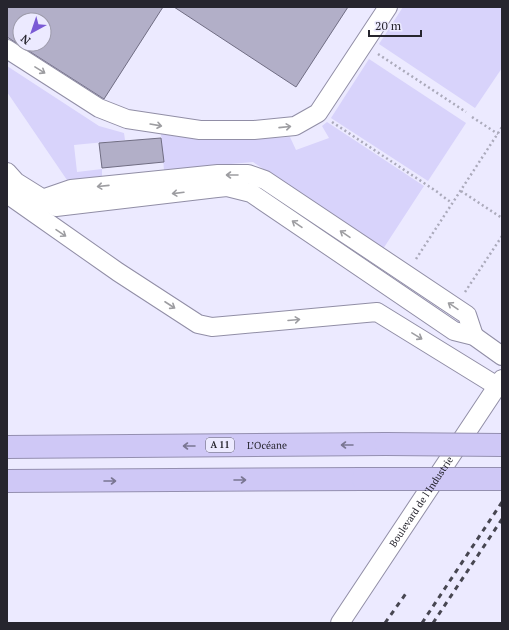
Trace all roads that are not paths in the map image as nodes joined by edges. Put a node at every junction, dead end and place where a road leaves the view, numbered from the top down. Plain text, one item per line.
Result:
1 (388, 7) edge
2 (7, 49) edge
3 (7, 172) edge
4 (7, 194) edge
5 (49, 203) junction
6 (45, 222) junction
7 (502, 356) edge
8 (500, 383) edge
9 (502, 445) edge
10 (7, 447) edge
11 (502, 479) edge
12 (7, 482) edge
13 (340, 623) edge

2 -> 1 street
3 - 5 street
4 - 6 street
5 - 6 street
7 -> 5 street
6 -> 8 street
8 - 13 street, Boulevard de l'Industrie
9 -> 10 highway, L’Océane / A 11, bridge
12 -> 11 highway, bridge

